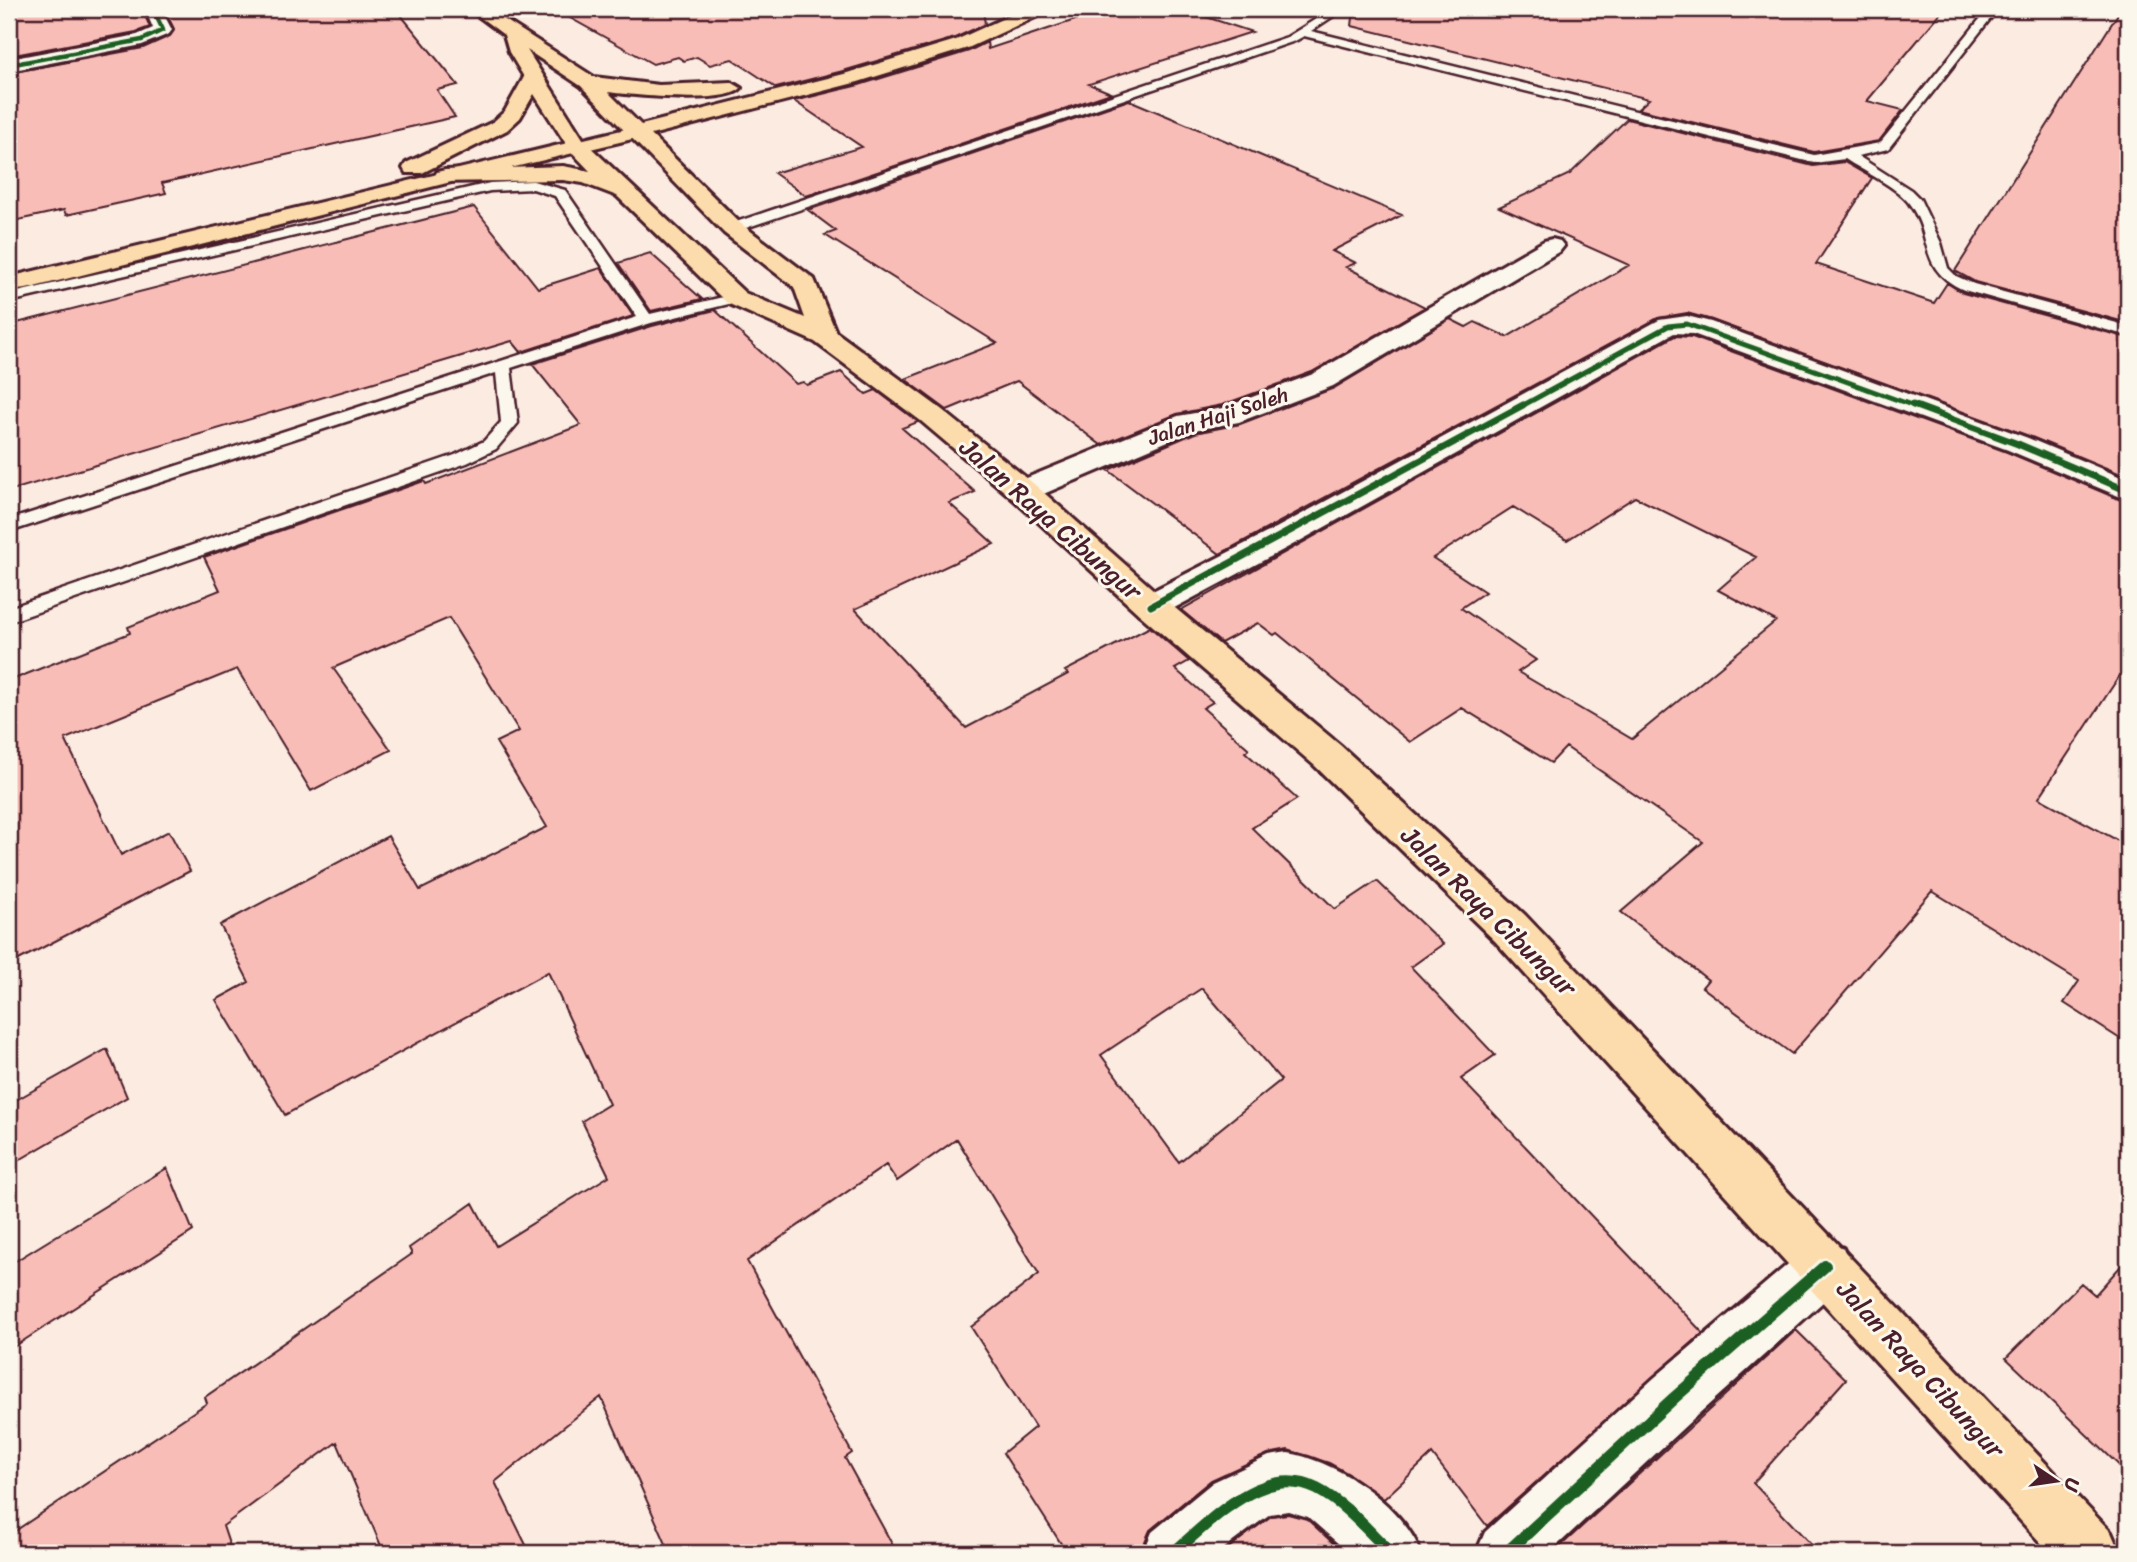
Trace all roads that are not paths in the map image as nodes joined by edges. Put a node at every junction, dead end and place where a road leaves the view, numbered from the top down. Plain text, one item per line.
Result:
1 (153, 9) edge
2 (477, 9) edge
3 (997, 9) edge
4 (1038, 9) edge
5 (1339, 9) edge
6 (1993, 9) edge
7 (512, 32) junction
8 (1302, 32) junction
9 (9, 65) edge
10 (534, 77) junction
11 (588, 82) junction
12 (738, 97) junction
13 (621, 114) junction
14 (638, 132) junction
15 (570, 136) junction
16 (1847, 155) junction
17 (414, 168) junction
18 (445, 177) junction
19 (631, 197) junction
20 (700, 198) junction
21 (732, 228) junction
22 (1552, 246) dead end
23 (9, 267) edge
24 (9, 284) edge
25 (9, 298) edge
26 (736, 298) junction
27 (646, 319) junction
28 (2128, 331) edge
29 (824, 336) junction
30 (503, 366) junction
31 (1023, 491) junction
32 (2128, 491) edge
33 (9, 526) edge
34 (1151, 606) junction
35 (9, 615) edge
36 (1825, 1266) junction
37 (1172, 1553) edge
38 (1391, 1553) edge
39 (1506, 1553) edge
40 (2090, 1553) edge

1 - 9 street
2 - 7 main road
3 - 12 main road
4 - 12 main road
5 - 8 lane
6 - 16 lane
7 - 10 main road
7 - 11 main road
8 - 16 lane
8 - 21 lane
10 - 15 main road
10 - 17 main road
11 - 12 main road
11 - 13 main road
12 - 13 main road
12 - 14 main road
12 - 20 main road
13 - 14 main road
13 - 15 main road
14 - 15 main road
14 - 20 main road
15 - 17 main road
15 - 18 main road
15 - 19 main road
16 - 28 lane
17 - 23 main road
18 - 19 main road
18 - 24 main road
19 - 26 main road
20 - 21 main road
21 - 29 main road
22 - 31 street, Jalan Haji Soleh
25 - 27 lane
26 - 27 lane
26 - 29 main road, Jalan Raya Cibungur
27 - 30 lane
29 - 31 main road, Jalan Raya Cibungur
30 - 33 lane
30 - 35 lane
31 - 34 main road, Jalan Raya Cibungur
32 - 34 street
34 - 36 main road, Jalan Raya Cibungur
36 - 39 street
36 - 40 main road, Jalan Raya Cibungur
37 - 38 street

